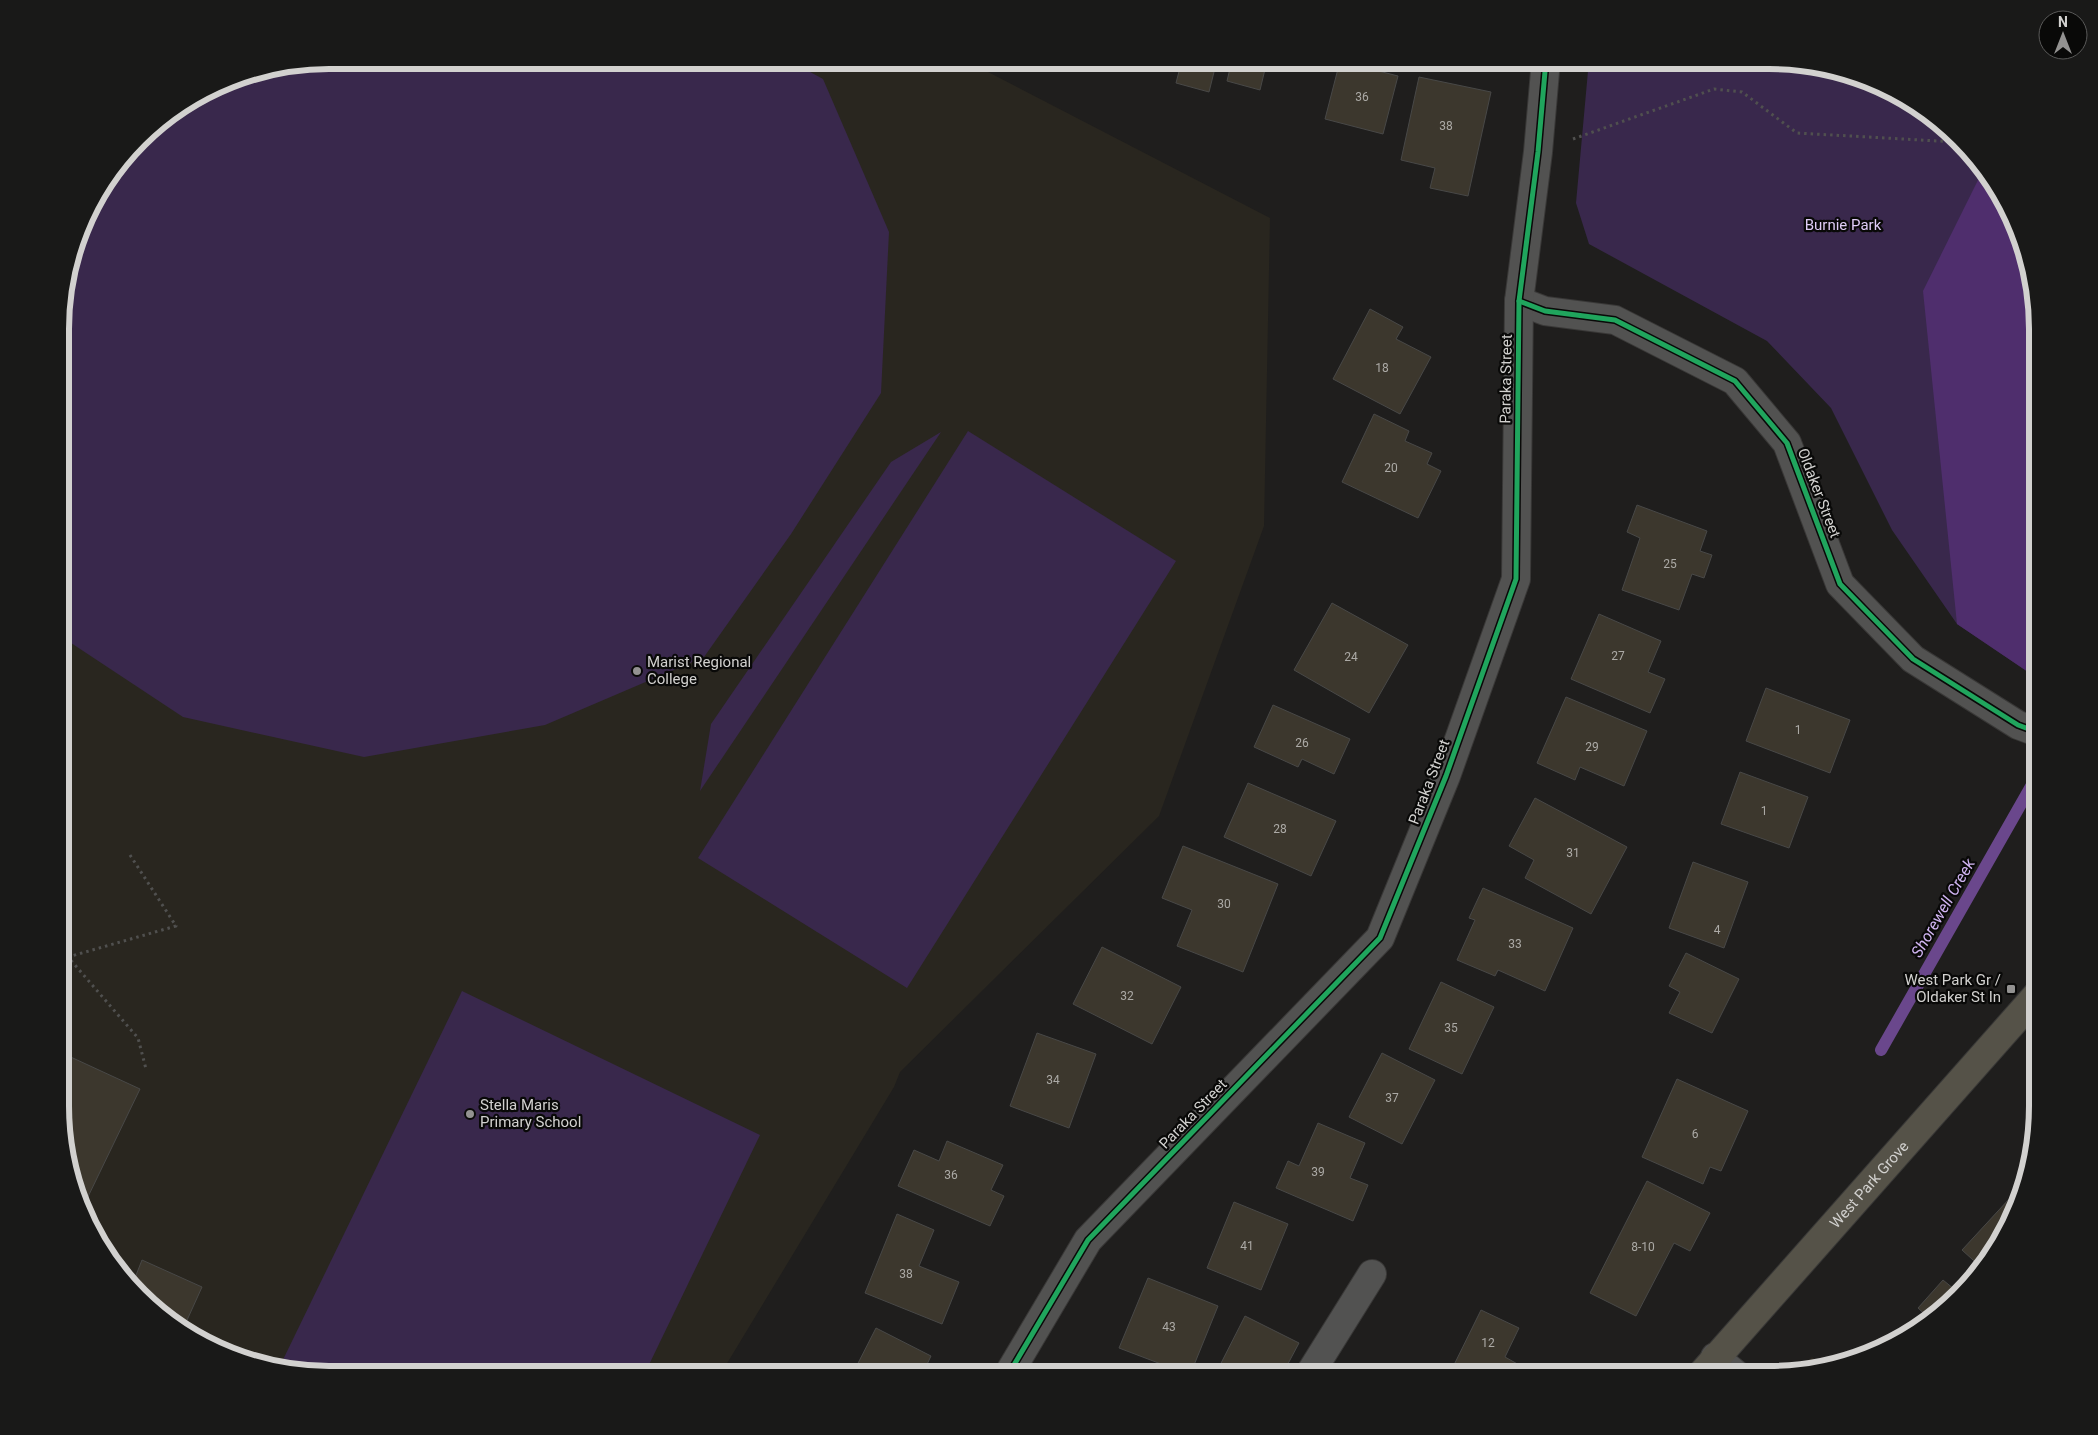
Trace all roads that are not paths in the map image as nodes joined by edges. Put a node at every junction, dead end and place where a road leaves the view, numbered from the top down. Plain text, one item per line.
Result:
1 (1545, 69) edge
2 (1519, 301) junction
3 (2029, 729) edge
4 (2029, 1005) edge
5 (1372, 1274) dead end
6 (1013, 1366) edge
7 (1315, 1366) edge
8 (1708, 1366) edge

1 - 2 street, Paraka Street
2 - 3 street, Oldaker Street
2 - 6 street, Paraka Street
4 - 8 main road, West Park Grove
5 - 7 street

